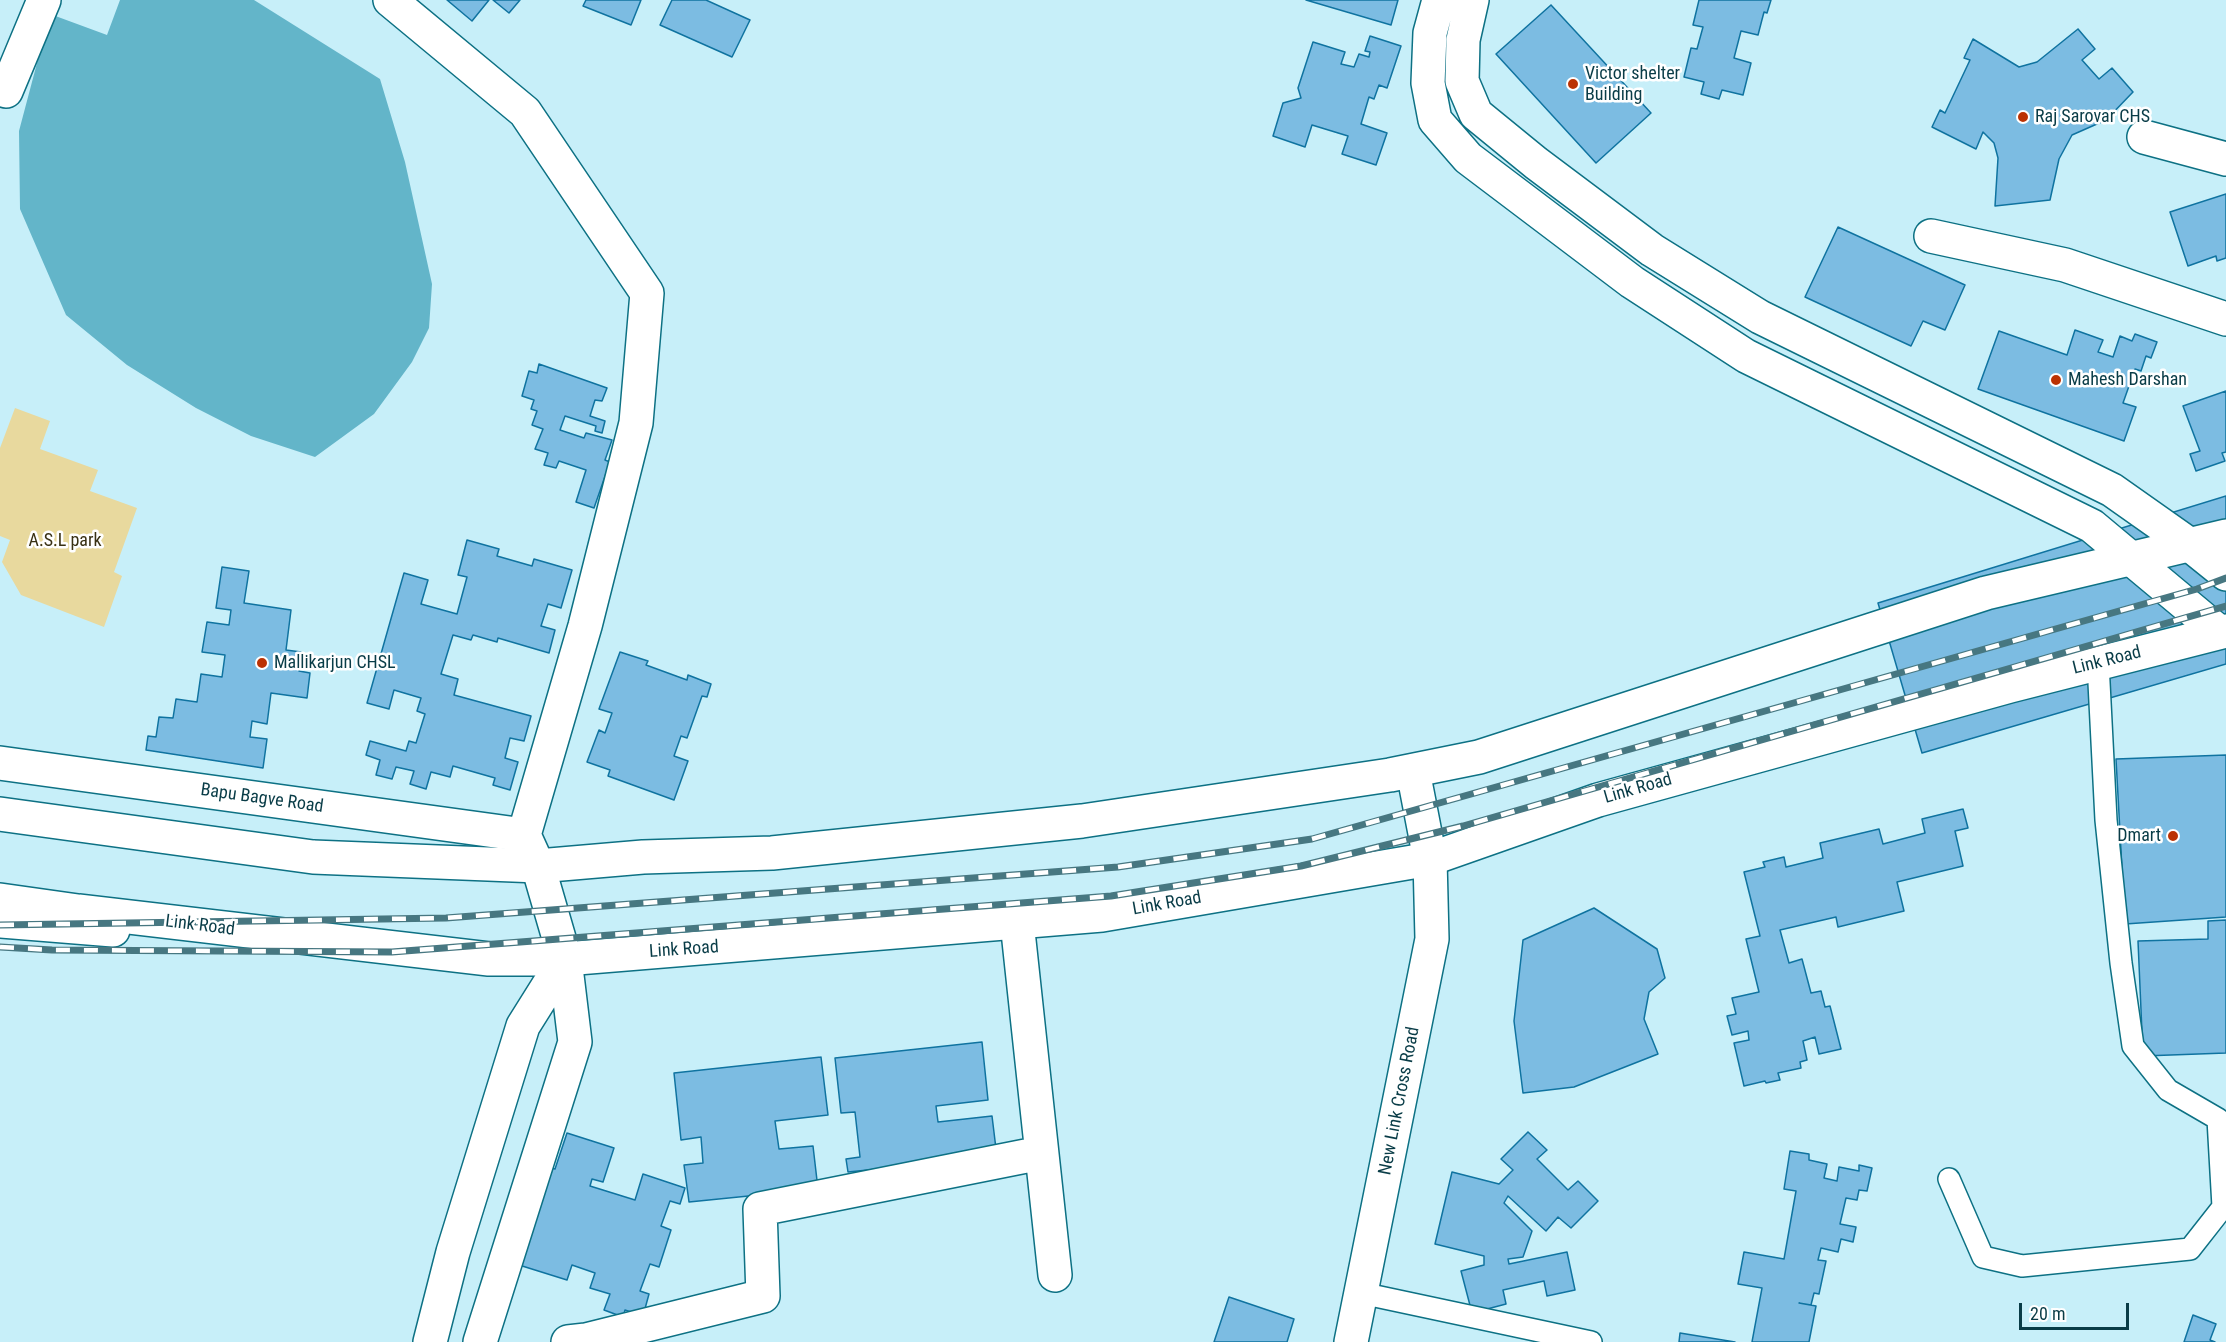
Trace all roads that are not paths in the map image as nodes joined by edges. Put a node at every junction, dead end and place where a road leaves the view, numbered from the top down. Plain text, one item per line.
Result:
1 (44, 0) edge
2 (390, 0) edge
3 (1439, 0) edge
4 (1472, 0) edge
5 (6, 91) dead end
6 (2144, 137) dead end
7 (2226, 159) edge
8 (1931, 236) dead end
9 (2226, 319) edge
10 (2226, 536) edge
11 (2190, 545) junction
12 (2131, 559) junction
13 (2226, 574) edge
14 (2223, 632) edge
15 (2098, 663) junction
16 (0, 763) edge
17 (1413, 771) junction
18 (0, 814) edge
19 (525, 835) junction
20 (1430, 859) junction
21 (538, 866) junction
22 (0, 900) edge
23 (0, 921) edge
24 (1017, 922) junction
25 (489, 959) junction
26 (565, 959) junction
27 (1041, 1153) junction
28 (1949, 1179) dead end
29 (1055, 1275) dead end
30 (1361, 1293) junction
31 (430, 1342) edge
32 (480, 1342) edge
33 (568, 1342) edge
34 (1352, 1342) edge
35 (1591, 1342) edge

1 - 5 main road
2 - 19 main road
3 - 12 main road
4 - 11 main road
6 - 7 main road
8 - 9 main road
10 - 11 main road
11 - 12 main road
11 - 13 main road
12 - 14 main road
12 - 17 main road
14 - 15 main road, Link Road
15 - 20 main road, Link Road
15 - 28 lane
16 - 19 main road, Bapu Bagve Road
17 - 20 main road, New Link Cross Road
17 - 21 main road
18 - 21 main road
19 - 21 main road
20 - 24 main road, Link Road
20 - 30 main road, New Link Cross Road
21 - 26 main road
22 - 25 main road, Link Road
23 - 25 main road
24 - 26 main road, Link Road
24 - 27 main road
25 - 26 main road, Link Road
26 - 31 main road
26 - 32 main road
27 - 29 main road
27 - 33 main road
30 - 34 main road, New Link Cross Road
30 - 35 lane

